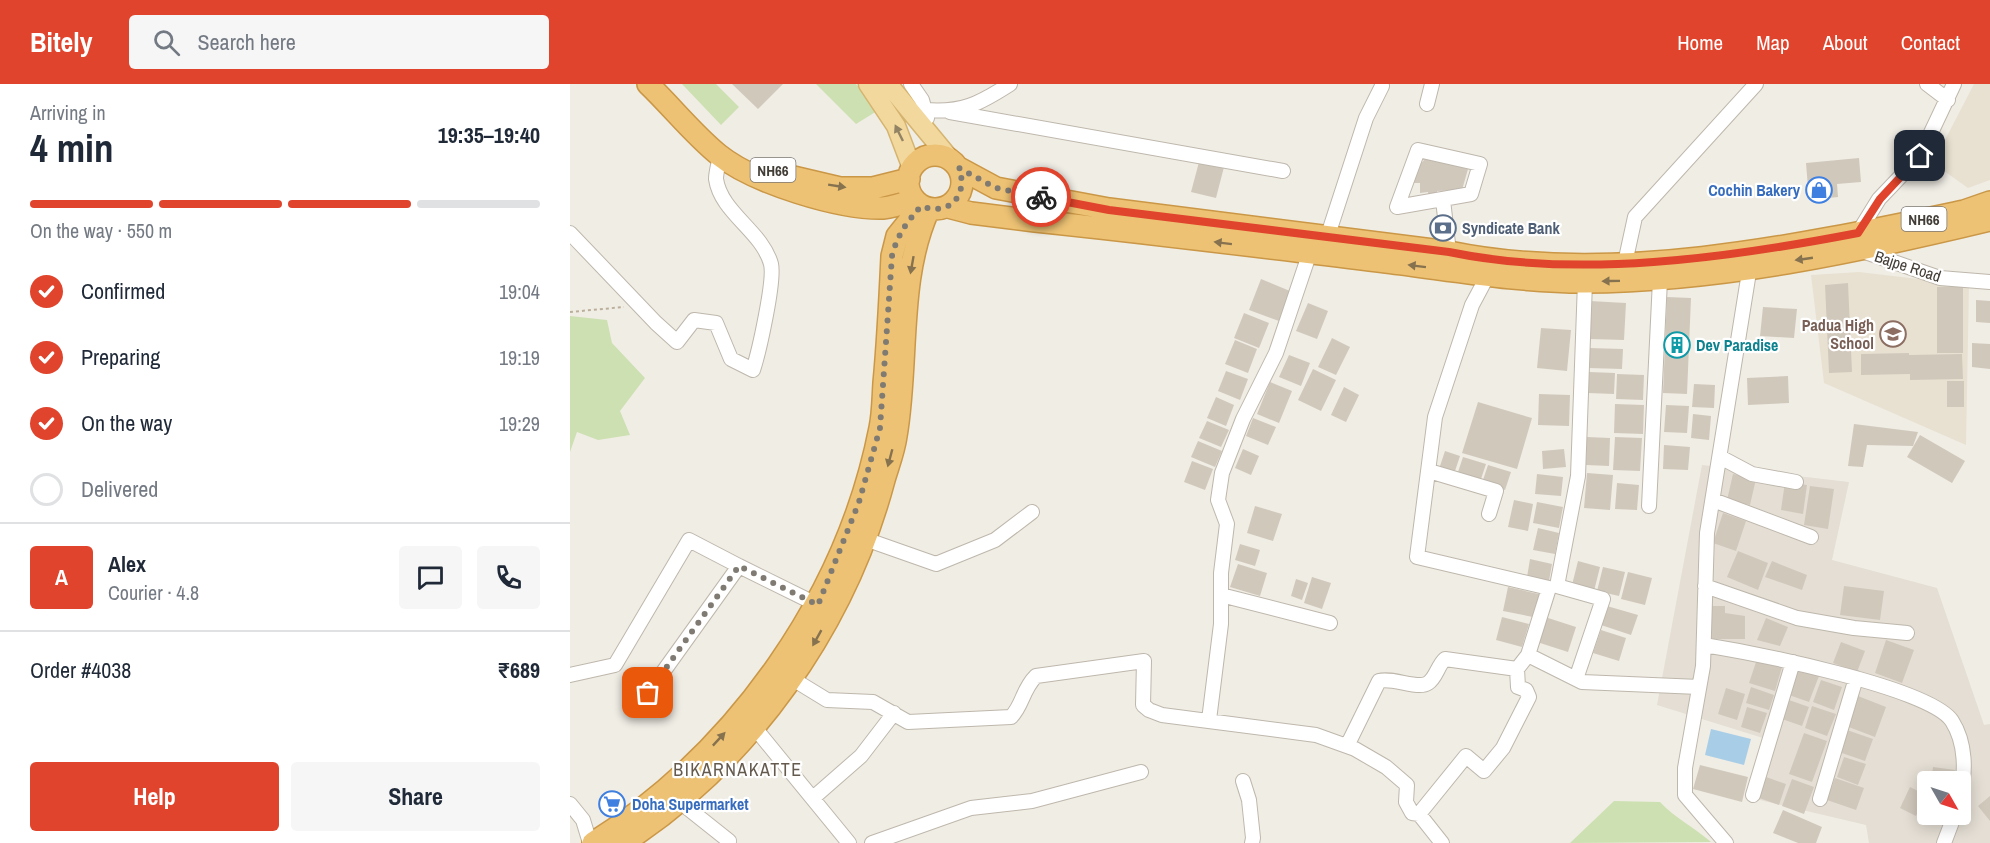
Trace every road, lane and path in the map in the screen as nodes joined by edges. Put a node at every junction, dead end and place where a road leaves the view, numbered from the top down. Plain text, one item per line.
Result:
1 (648, 84) edge
2 (666, 84) edge
3 (868, 84) edge
4 (888, 84) edge
5 (911, 84) edge
6 (1010, 84) edge
7 (1432, 84) edge
8 (1756, 84) edge
9 (1927, 84) edge
10 (1954, 84) edge
11 (1382, 86) dead end
12 (1948, 100) junction
13 (1427, 104) dead end
14 (950, 112) junction
15 (922, 117) junction
16 (720, 156) junction
17 (954, 164) junction
18 (1283, 171) dead end
19 (910, 174) junction
20 (1443, 200) junction
21 (1990, 202) edge
22 (928, 206) junction
23 (1990, 220) edge
24 (570, 233) edge
25 (1327, 238) junction
26 (1860, 242) junction
27 (1310, 252) junction
28 (1449, 252) junction
29 (1625, 263) junction
30 (1750, 266) junction
31 (1488, 275) junction
32 (1660, 280) junction
33 (1585, 282) junction
34 (1990, 282) edge
35 (633, 300) junction
36 (570, 312) edge
37 (1720, 458) junction
38 (1429, 471) junction
39 (1796, 482) dead end
40 (1713, 500) junction
41 (1649, 506) dead end
42 (1032, 513) dead end
43 (1489, 514) dead end
44 (1811, 537) dead end
45 (866, 539) junction
46 (739, 566) junction
47 (1705, 586) junction
48 (1221, 595) junction
49 (818, 605) junction
50 (1330, 623) dead end
51 (1907, 633) dead end
52 (1704, 645) junction
53 (1527, 655) junction
54 (1793, 662) junction
55 (1517, 669) junction
56 (570, 675) edge
57 (791, 678) junction
58 (1856, 678) junction
59 (1576, 679) junction
60 (1700, 687) junction
61 (648, 693) dead end
62 (894, 713) junction
63 (748, 719) junction
64 (1209, 720) junction
65 (1347, 746) junction
66 (1964, 771) edge
67 (1141, 772) dead end
68 (1244, 781) dead end
69 (1753, 795) dead end
70 (813, 798) junction
71 (1820, 799) dead end
72 (680, 802) junction
73 (570, 804) edge
74 (1419, 814) junction
75 (1951, 825) edge
76 (591, 843) edge
77 (622, 843) edge
78 (728, 843) edge
79 (849, 843) edge
80 (872, 843) edge
81 (1251, 843) edge
82 (1442, 843) edge
83 (1726, 843) edge
84 (1944, 843) edge

1 - 16 highway, NH66
2 -> 19 highway, NH66
19 -> 3 main road
4 - 15 main road
5 - 15 street
6 - 14 street
7 - 13 street
8 - 29 street
9 - 12 street
10 - 12 street
11 - 25 street
12 - 26 street
14 - 15 street
14 - 18 street
15 - 17 main road
16 - 22 highway, NH66
16 - 35 street
17 - 19 highway, NH66
17 - 22 highway
17 - 25 highway, NH66
19 - 22 highway
20 - 20 street
20 - 28 street
21 - 26 highway, NH66
27 -> 22 highway, NH66
22 -> 45 highway
22 - 49 highway
23 - 26 highway, NH66
24 - 35 street
25 - 28 highway, NH66
26 - 29 highway, NH66
26 -> 30 highway, NH66
26 - 34 street, Bajpe Road
31 -> 27 highway, NH66
27 - 48 street
28 - 29 highway, NH66
30 - 32 highway, NH66
30 - 37 street
31 - 33 highway, NH66
31 - 38 street
32 -> 33 highway, NH66
32 - 41 street
33 - 59 street
35 - 36 path
37 - 39 street
37 - 40 street
38 - 43 street
38 - 53 street
40 - 44 street
40 - 47 street
42 - 45 street
45 -> 57 highway
46 - 49 street
46 - 56 street
46 - 61 street
47 - 51 street
47 - 52 street
48 - 50 street
48 - 64 street
49 - 63 highway
52 - 54 street
52 - 60 street
53 - 55 street
53 - 59 street
54 - 58 street
54 - 69 street
55 - 65 street
55 - 74 street
57 - 62 street
57 - 63 highway
58 - 66 street
58 - 71 street
59 - 60 street
60 - 83 street
62 - 64 street
62 - 70 street
63 - 70 street
63 - 72 highway
76 -> 63 highway
64 - 65 street
65 - 74 street
67 - 80 street
68 - 81 street
70 - 79 street
72 - 77 highway
72 - 78 street
73 - 76 street
74 - 82 street
75 - 84 street

